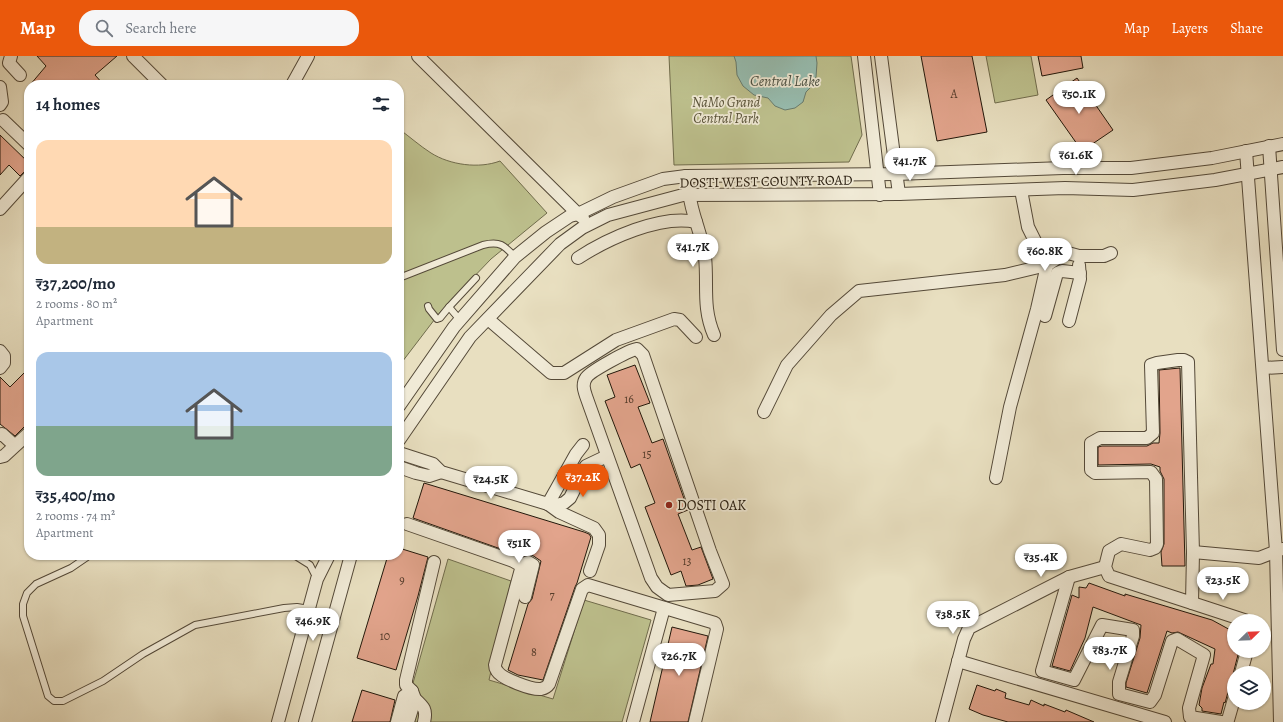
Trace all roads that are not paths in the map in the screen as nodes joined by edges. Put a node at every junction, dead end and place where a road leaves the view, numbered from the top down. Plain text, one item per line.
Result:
1 (11, 56) edge
2 (133, 56) edge
3 (308, 56) edge
4 (418, 56) edge
5 (864, 56) edge
6 (882, 56) edge
7 (20, 75) dead end
8 (157, 80) edge
9 (295, 80) edge
10 (0, 87) edge
11 (0, 105) edge
12 (3, 120) dead end
13 (24, 140) edge
14 (1283, 144) edge
15 (1269, 146) junction
16 (1246, 151) junction
17 (1063, 168) junction
18 (1277, 168) edge
19 (1249, 173) junction
20 (877, 174) junction
21 (896, 174) junction
22 (686, 176) junction
23 (24, 183) edge
24 (1065, 188) junction
25 (1021, 190) junction
26 (899, 194) junction
27 (688, 195) junction
28 (880, 195) junction
29 (0, 209) edge
30 (578, 214) junction
31 (696, 222) junction
32 (591, 223) junction
33 (1112, 253) dead end
34 (1079, 256) junction
35 (515, 257) junction
36 (578, 258) dead end
37 (1047, 265) junction
38 (1080, 273) junction
39 (404, 276) edge
40 (476, 278) dead end
41 (428, 306) dead end
42 (449, 307) junction
43 (1045, 316) dead end
44 (488, 319) junction
45 (460, 320) junction
46 (1069, 322) dead end
47 (714, 335) dead end
48 (696, 337) dead end
49 (1283, 350) edge
50 (0, 351) edge
51 (1283, 367) edge
52 (0, 368) edge
53 (1263, 368) junction
54 (404, 399) edge
55 (764, 412) dead end
56 (404, 433) edge
57 (0, 435) edge
58 (24, 437) edge
59 (583, 444) dead end
60 (14, 446) junction
61 (404, 455) edge
62 (606, 456) junction
63 (0, 458) edge
64 (404, 468) edge
65 (441, 472) junction
66 (996, 478) dead end
67 (548, 504) junction
68 (407, 524) dead end
69 (1280, 550) edge
70 (1193, 552) junction
71 (83, 560) edge
72 (302, 560) edge
73 (327, 560) edge
74 (350, 560) edge
75 (434, 562) dead end
76 (520, 565) junction
77 (1105, 567) junction
78 (590, 571) dead end
79 (1069, 578) junction
80 (318, 579) junction
81 (525, 597) dead end
82 (1192, 604) junction
83 (309, 608) junction
84 (664, 608) junction
85 (1227, 615) edge
86 (958, 661) junction
87 (413, 695) junction
88 (1231, 710) edge
89 (278, 722) edge
90 (305, 722) edge
91 (397, 722) edge
92 (408, 722) edge
93 (424, 722) edge
94 (633, 722) edge
95 (695, 722) edge
96 (942, 722) edge
97 (1165, 722) edge
98 (1222, 722) edge
99 (1280, 722) edge

1 - 7 street
2 - 8 street
3 - 9 street
4 - 30 street
5 - 20 street
6 - 21 street
10 - 11 street
12 - 13 street
14 - 15 street, DOSTI WEST COUNTY ROAD
15 - 16 street, DOSTI WEST COUNTY ROAD
15 - 18 street
16 - 17 street, DOSTI WEST COUNTY ROAD
16 - 19 street
17 - 21 street, DOSTI WEST COUNTY ROAD
17 - 24 street
18 - 19 street, DOSTI WEST COUNTY ROAD
18 - 49 street
19 - 24 street, DOSTI WEST COUNTY ROAD
19 - 53 street
20 - 21 street, DOSTI WEST COUNTY ROAD
20 - 22 street, DOSTI WEST COUNTY ROAD
20 - 28 street
21 - 26 street
22 - 27 street
22 - 30 street, DOSTI WEST COUNTY ROAD
23 - 29 street
24 - 25 street, DOSTI WEST COUNTY ROAD
25 - 26 street, DOSTI WEST COUNTY ROAD
25 - 37 street
26 - 28 street, DOSTI WEST COUNTY ROAD
27 - 28 street, DOSTI WEST COUNTY ROAD
27 - 31 street
27 - 32 street, DOSTI WEST COUNTY ROAD
30 - 32 street
30 - 35 street, DOSTI WEST COUNTY ROAD
31 - 36 street
31 - 47 street
32 - 44 street, DOSTI WEST COUNTY ROAD
33 - 34 street
34 - 37 street
34 - 38 street
35 - 39 lane
35 - 45 street, DOSTI WEST COUNTY ROAD
37 - 55 street
37 - 66 street
38 - 43 street
38 - 46 street
40 - 42 lane
41 - 42 lane
42 - 45 lane
44 - 48 street
44 - 56 street, DOSTI WEST COUNTY ROAD
45 - 54 street, DOSTI WEST COUNTY ROAD
50 - 52 street
51 - 53 street
53 - 69 street
57 - 60 street
58 - 60 street
59 - 67 street
60 - 63 street
61 - 65 street
62 - 62 street
62 - 67 street
64 - 65 street
65 - 67 street
67 - 78 street
68 - 76 street
69 - 70 street
69 - 99 street
70 - 77 street
70 - 82 street
71 - 83 lane
72 - 80 lane
73 - 80 street
74 - 90 street
75 - 87 street
76 - 81 street
76 - 84 street
77 - 79 street
77 - 82 street
79 - 86 street
79 - 98 street
80 - 83 street
82 - 85 street
83 - 89 street
84 - 94 street
84 - 95 street
86 - 96 street
86 - 97 street
87 - 91 street
87 - 92 street
87 - 93 street
88 - 98 street

